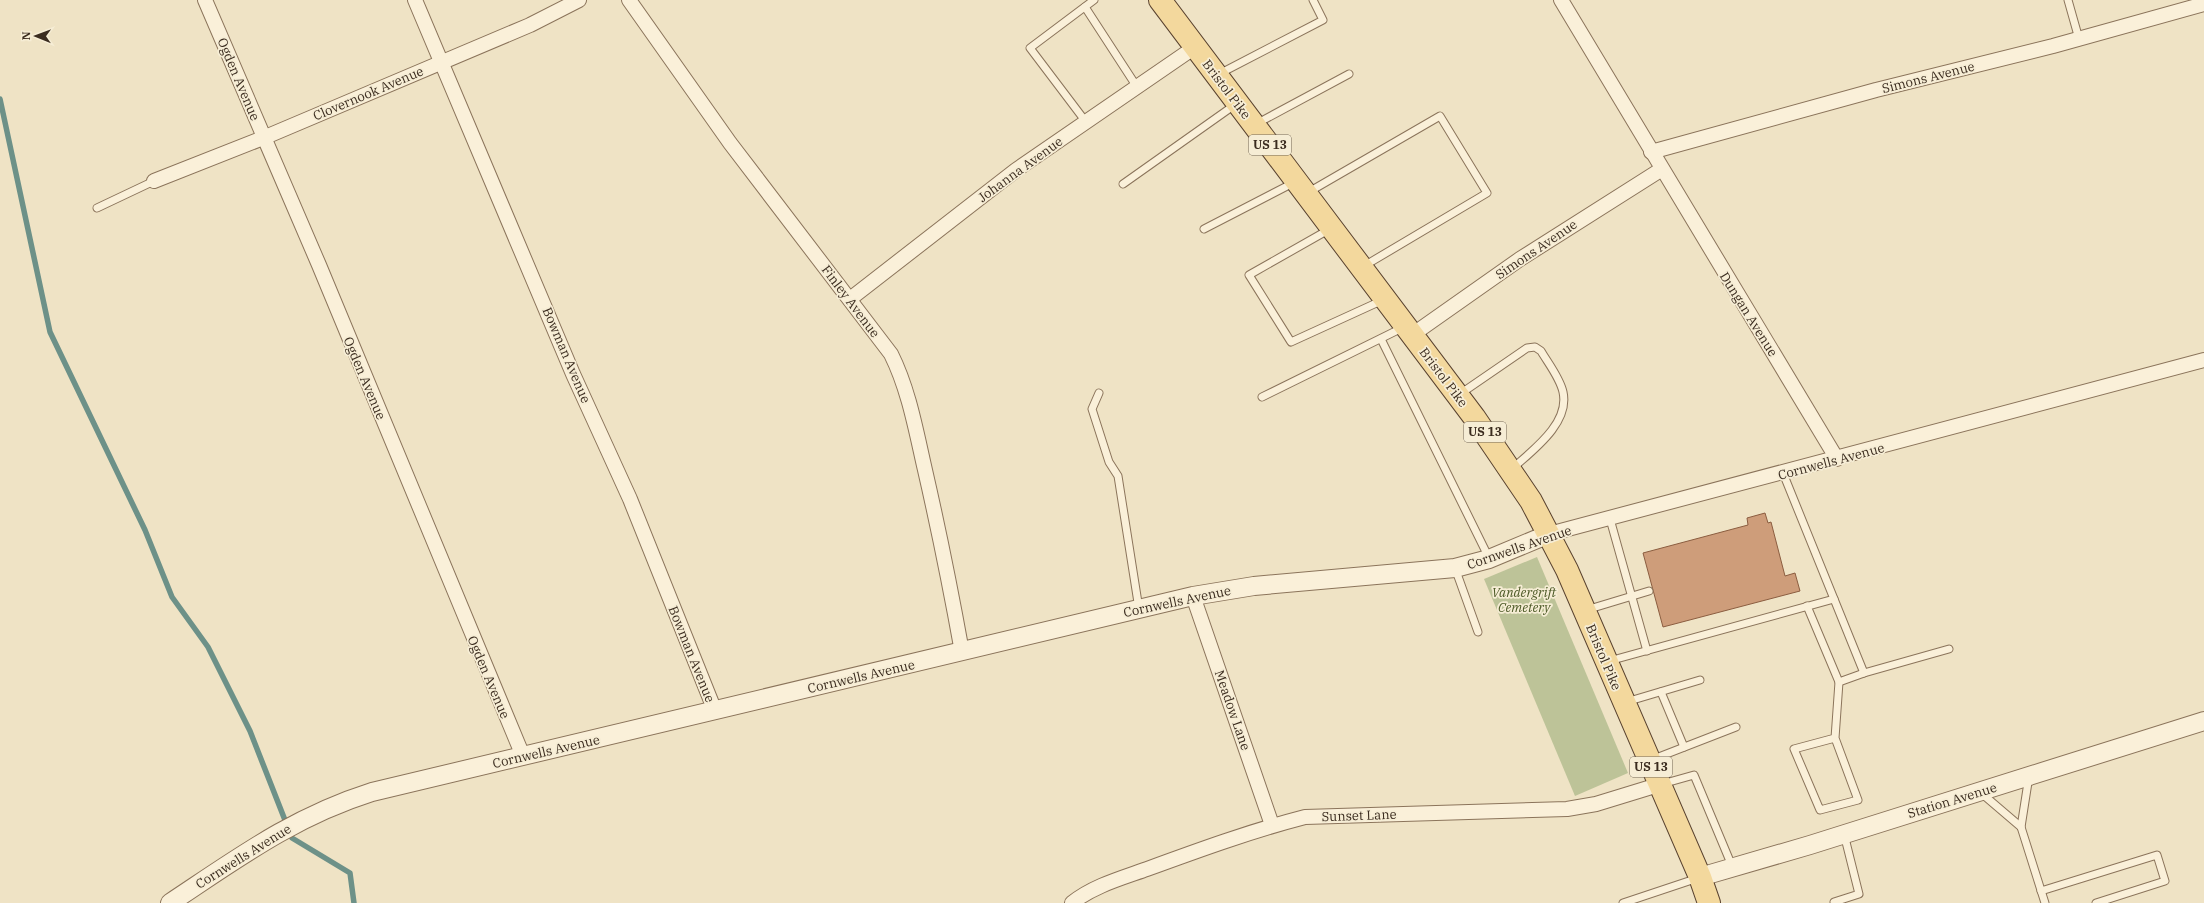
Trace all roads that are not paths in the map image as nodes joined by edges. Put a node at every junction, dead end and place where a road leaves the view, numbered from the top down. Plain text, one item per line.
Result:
1 (205, 0) edge
2 (415, 0) edge
3 (579, 0) edge
4 (629, 0) edge
5 (1094, 0) edge
6 (1313, 0) edge
7 (1561, 0) edge
8 (2068, 0) edge
9 (1165, 2) edge
10 (2204, 4) edge
11 (1085, 7) junction
12 (2079, 39) junction
13 (1195, 47) junction
14 (441, 62) junction
15 (1350, 74) dead end
16 (1217, 75) junction
17 (1137, 87) junction
18 (1238, 103) junction
19 (1086, 122) junction
20 (1255, 125) junction
21 (263, 138) junction
22 (1651, 152) junction
23 (1662, 169) junction
24 (154, 181) joint
25 (1123, 184) dead end
26 (1302, 188) junction
27 (98, 208) dead end
28 (1332, 228) junction
29 (1204, 229) dead end
30 (1362, 267) junction
31 (850, 299) junction
32 (1386, 299) junction
33 (1409, 330) junction
34 (1381, 339) junction
35 (2204, 360) edge
36 (1099, 393) dead end
37 (1458, 395) junction
38 (1262, 397) dead end
39 (1836, 459) junction
40 (1511, 470) junction
41 (1782, 473) junction
42 (1610, 519) junction
43 (1549, 534) junction
44 (1489, 559) junction
45 (1455, 568) junction
46 (1650, 591) dead end
47 (1194, 596) junction
48 (1631, 596) junction
49 (1834, 599) junction
50 (1807, 606) junction
51 (1139, 609) junction
52 (1584, 610) junction
53 (1478, 632) dead end
54 (1949, 649) dead end
55 (1647, 651) junction
56 (962, 652) junction
57 (1606, 662) junction
58 (1864, 673) junction
59 (1700, 680) dead end
60 (1839, 682) junction
61 (1661, 692) junction
62 (1624, 703) junction
63 (715, 711) junction
64 (2204, 721) edge
65 (1736, 727) dead end
66 (1835, 738) junction
67 (1684, 747) junction
68 (523, 756) junction
69 (1649, 761) junction
70 (2029, 776) junction
71 (1658, 785) junction
72 (1979, 792) junction
73 (1272, 826) junction
74 (2021, 827) junction
75 (1844, 834) junction
76 (1733, 867) junction
77 (1700, 877) junction
78 (2041, 891) junction
79 (1834, 902) edge
80 (170, 903) edge
81 (1072, 903) edge
82 (1623, 903) edge
83 (1709, 903) edge
84 (2045, 903) edge
85 (2096, 903) edge

1 - 21 street, Ogden Avenue
2 - 14 street, Bowman Avenue
3 - 14 street, Clovernook Avenue
4 - 31 street, Finley Avenue
5 - 11 lane
6 - 16 lane
7 - 22 street
8 - 12 lane
9 - 13 main road, Bristol Pike / US 13
10 - 12 street, Simons Avenue
11 - 17 lane
11 - 19 lane
12 - 22 street, Simons Avenue
13 - 16 main road, Bristol Pike / US 13
13 - 17 street, Johanna Avenue
14 - 21 street, Clovernook Avenue
14 - 63 street, Bowman Avenue
15 - 20 lane
16 - 18 main road, Bristol Pike / US 13
17 - 19 street, Johanna Avenue
18 - 20 main road, Bristol Pike / US 13
18 - 25 lane
19 - 31 street, Johanna Avenue
20 - 26 main road, Bristol Pike / US 13
21 - 24 street, Clovernook Avenue
21 - 68 street, Ogden Avenue
22 - 23 street, Dungan Avenue
23 - 33 street, Simons Avenue
23 - 39 street, Dungan Avenue
24 - 27 lane
26 - 28 main road, Bristol Pike / US 13
26 - 29 lane
26 - 30 lane
28 - 30 main road, Bristol Pike / US 13
28 - 32 lane
30 - 32 main road, Bristol Pike / US 13
31 - 56 street, Finley Avenue
32 - 33 main road, Bristol Pike / US 13
33 - 34 lane
33 - 37 main road, Bristol Pike / US 13
34 - 38 lane
34 - 44 lane
35 - 39 street, Cornwells Avenue
36 - 51 lane
37 - 40 main road, Bristol Pike / US 13
37 - 40 lane
39 - 41 street, Cornwells Avenue
40 - 43 main road, Bristol Pike / US 13
41 - 42 street, Cornwells Avenue
41 - 49 lane
42 - 43 street, Cornwells Avenue
42 - 48 lane
43 - 44 street, Cornwells Avenue
43 - 52 main road, Bristol Pike / US 13
44 - 45 street, Cornwells Avenue
45 - 47 street, Cornwells Avenue
45 - 53 lane
46 - 48 lane
47 - 51 street, Cornwells Avenue
47 - 73 street, Meadow Lane
48 - 52 lane
48 - 55 lane
49 - 50 lane
49 - 58 lane
50 - 55 lane
50 - 60 lane
51 - 56 street, Cornwells Avenue
52 - 57 main road, Bristol Pike / US 13
54 - 58 lane
55 - 57 lane
56 - 63 street, Cornwells Avenue
57 - 62 main road, Bristol Pike / US 13
58 - 60 lane
59 - 61 lane
60 - 66 lane
61 - 62 lane
61 - 67 lane
62 - 69 main road, Bristol Pike / US 13
63 - 68 street, Cornwells Avenue
64 - 70 street, Station Avenue
65 - 67 lane
66 - 66 lane
67 - 69 lane
68 - 80 street, Cornwells Avenue
69 - 71 main road, Bristol Pike / US 13
70 - 72 street, Station Avenue
70 - 74 lane
71 - 73 street, Sunset Lane
71 - 76 lane
71 - 77 main road, Bristol Pike / US 13
72 - 74 lane
72 - 75 street, Station Avenue
73 - 81 street, Sunset Lane
74 - 78 lane
75 - 76 street, Station Avenue
75 - 79 lane
76 - 77 street, Station Avenue
77 - 82 lane
77 - 83 main road, Bristol Pike / US 13
78 - 84 lane
78 - 85 lane

